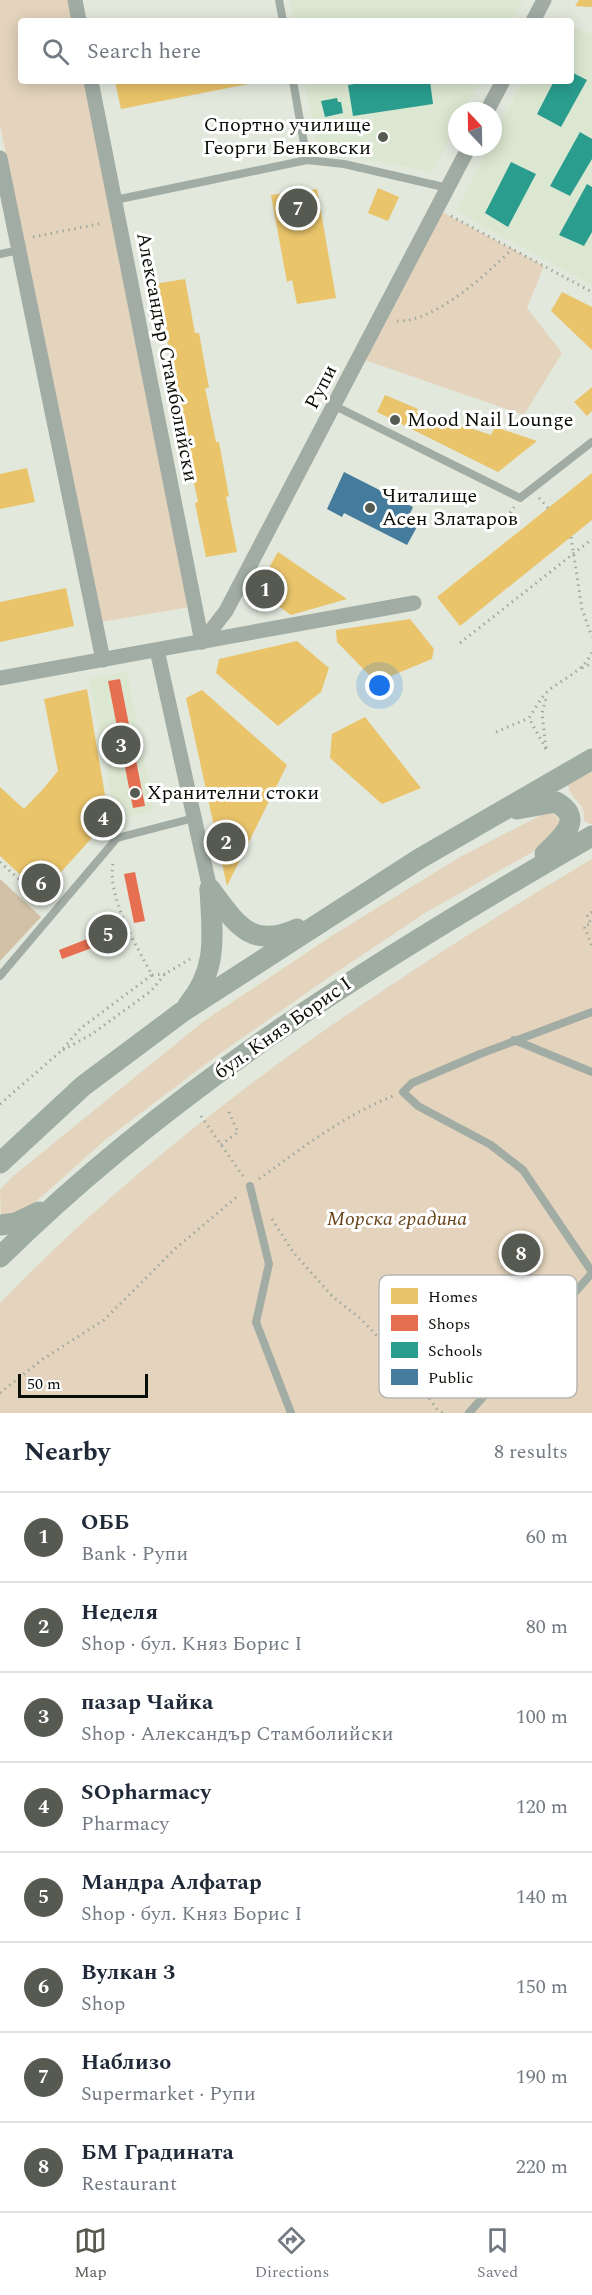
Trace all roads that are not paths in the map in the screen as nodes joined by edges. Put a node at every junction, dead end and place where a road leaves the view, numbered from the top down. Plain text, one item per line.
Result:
1 (75, 0) edge
2 (279, 0) edge
3 (544, 0) edge
4 (78, 18) edge
5 (282, 18) edge
6 (535, 18) edge
7 (92, 84) edge
8 (294, 84) edge
9 (501, 84) edge
10 (492, 102) edge
11 (464, 156) edge
12 (0, 158) edge
13 (307, 160) junction
14 (448, 188) junction
15 (115, 200) junction
16 (19, 250) junction
17 (0, 254) edge
18 (335, 406) junction
19 (592, 442) edge
20 (414, 603) dead end
21 (202, 642) junction
22 (157, 650) junction
23 (103, 660) junction
24 (0, 678) edge
25 (592, 759) edge
26 (493, 815) junction
27 (194, 818) junction
28 (592, 836) edge
29 (523, 875) junction
30 (210, 889) junction
31 (327, 916) junction
32 (0, 976) edge
33 (182, 1012) junction
34 (592, 1012) edge
35 (514, 1040) junction
36 (592, 1072) edge
37 (34, 1132) junction
38 (0, 1163) edge
39 (0, 1171) edge
40 (76, 1184) junction
41 (250, 1186) road end
42 (0, 1225) edge
43 (0, 1257) edge
44 (592, 1272) edge
45 (577, 1289) edge
46 (482, 1398) edge
47 (291, 1413) edge
48 (469, 1413) edge

1 - 4 street
2 - 5 lane
3 - 6 street
7 - 15 street, Александър Стамболийски
8 - 13 lane
9 - 10 street
11 - 14 street, Рупи
12 - 16 street
13 - 14 lane
13 - 15 lane
14 - 18 street, Рупи
15 - 21 street, Александър Стамболийски
16 - 17 lane
16 - 23 street
18 - 19 lane
18 - 21 street, Рупи
20 - 21 street
21 - 22 street
22 - 23 street
22 - 27 street
23 - 24 street
25 - 26 main road
26 - 29 main road
26 - 31 main road
27 - 30 street
27 - 32 lane
28 - 29 main road, бул. Княз Борис I
29 - 40 main road, бул. Княз Борис I
30 - 31 main road
30 - 33 main road
31 - 33 main road
33 - 37 main road
34 - 35 lane
35 - 36 lane
35 - 44 lane
37 - 38 main road
37 - 39 main road
40 - 42 main road
40 - 43 main road, бул. Княз Борис I
41 - 47 lane
44 - 45 lane
46 - 48 lane

